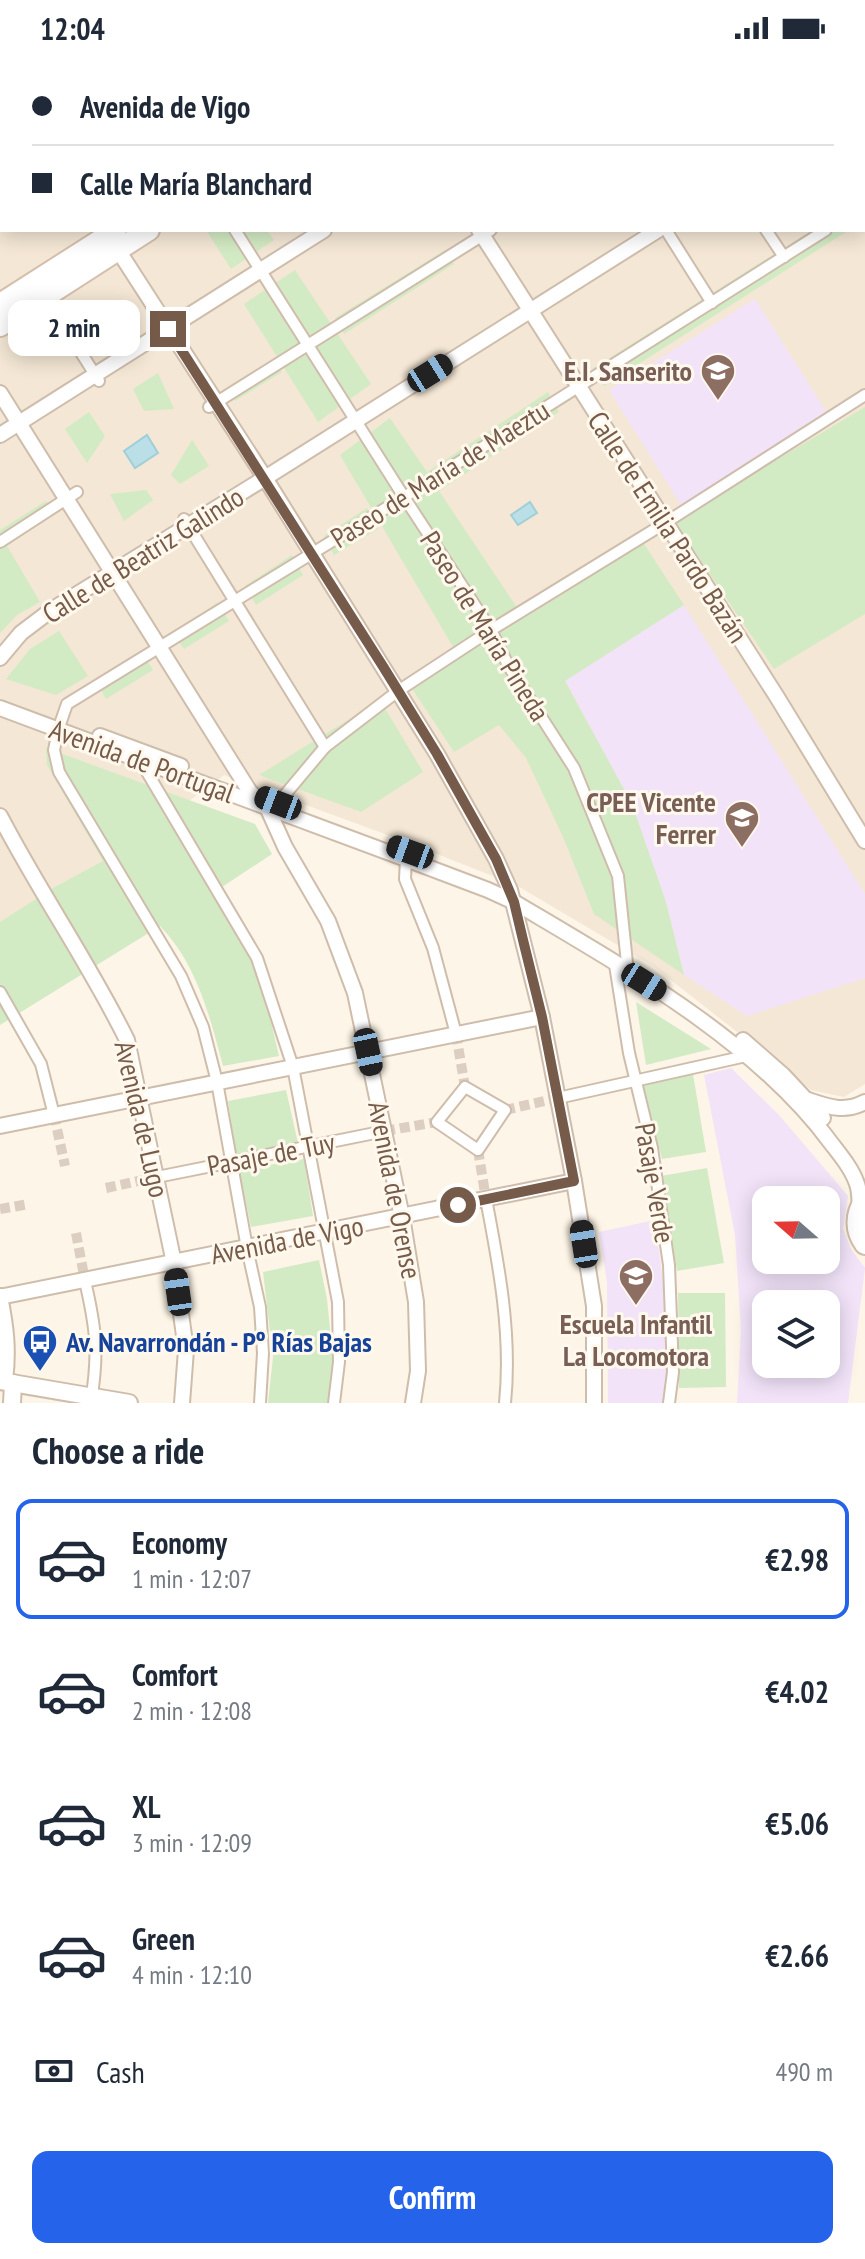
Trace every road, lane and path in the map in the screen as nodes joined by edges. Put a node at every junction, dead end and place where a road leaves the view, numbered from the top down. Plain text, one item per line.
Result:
1 (143, 232) edge
2 (236, 232) edge
3 (321, 232) edge
4 (484, 232) edge
5 (655, 232) edge
6 (667, 232) edge
7 (767, 232) edge
8 (823, 232) edge
9 (117, 240) edge
10 (784, 257) junction
11 (260, 270) junction
12 (41, 289) junction
13 (712, 303) junction
14 (0, 304) edge
15 (530, 310) junction
16 (0, 326) edge
17 (168, 329) junction
18 (307, 345) junction
19 (97, 378) junction
20 (579, 387) junction
21 (0, 393) edge
22 (865, 395) edge
23 (212, 405) junction
24 (355, 421) junction
25 (18, 424) junction
26 (0, 435) edge
27 (265, 478) junction
28 (71, 496) junction
29 (404, 497) junction
30 (187, 522) junction
31 (665, 523) junction
32 (0, 542) edge
33 (312, 553) junction
34 (113, 574) junction
35 (235, 600) junction
36 (491, 630) junction
37 (160, 647) junction
38 (0, 658) edge
39 (398, 691) junction
40 (0, 698) edge
41 (0, 708) edge
42 (60, 726) junction
43 (325, 747) junction
44 (141, 762) junction
45 (250, 792) junction
46 (272, 805) junction
47 (0, 816) edge
48 (861, 828) edge
49 (865, 841) edge
50 (406, 859) junction
51 (512, 896) junction
52 (621, 964) junction
53 (0, 992) edge
54 (542, 1017) junction
55 (456, 1034) junction
56 (368, 1052) junction
57 (746, 1056) junction
58 (293, 1067) junction
59 (636, 1081) junction
60 (217, 1082) junction
61 (465, 1087) joint
62 (141, 1098) junction
63 (558, 1098) junction
64 (808, 1100) junction
65 (865, 1102) edge
66 (54, 1115) junction
67 (0, 1126) edge
68 (385, 1131) junction
69 (309, 1147) junction
70 (232, 1162) junction
71 (865, 1176) edge
72 (157, 1177) junction
73 (574, 1181) junction
74 (486, 1199) junction
75 (862, 1204) edge
76 (402, 1217) junction
77 (325, 1232) junction
78 (865, 1244) edge
79 (247, 1248) junction
80 (174, 1263) junction
81 (85, 1281) junction
82 (0, 1296) edge
83 (6, 1382) edge
84 (91, 1399) edge
85 (12, 1403) edge
86 (129, 1403) edge
87 (182, 1403) edge
88 (260, 1403) edge
89 (334, 1403) edge
90 (413, 1403) edge
91 (505, 1403) edge
92 (594, 1403) edge
93 (669, 1403) edge

1 - 9 main road
2 - 11 street, Paseo de María Pineda
3 - 11 street
4 - 15 street, Calle de Emilia Pardo Bazán
4 - 18 street
5 - 15 street, Calle de Beatriz Galindo
6 - 13 street
7 - 10 street
8 - 10 street, Paseo de María de Maeztu
9 - 12 main road
9 - 17 street
10 - 13 street, Paseo de María de Maeztu
11 - 17 street
11 - 18 street, Paseo de María Pineda
12 - 14 main road
12 - 16 main road
12 - 19 street
13 - 20 street, Paseo de María de Maeztu
15 - 20 street, Calle de Emilia Pardo Bazán
15 - 24 street, Calle de Beatriz Galindo
17 - 19 street
17 - 23 street
18 - 23 street
18 - 24 street, Paseo de María Pineda
19 - 25 street
20 - 29 street, Paseo de María de Maeztu
20 - 31 street, Calle de Emilia Pardo Bazán
21 - 25 street
22 - 31 street
23 - 27 street
24 - 27 street, Calle de Beatriz Galindo
24 - 29 street, Paseo de María Pineda
25 - 26 street
25 - 28 street
27 - 30 street, Calle de Beatriz Galindo
27 - 33 street
28 - 32 street
28 - 34 street
29 - 33 street, Paseo de María de Maeztu
29 - 36 street, Paseo de María Pineda
30 - 34 street, Calle de Beatriz Galindo
30 - 35 street
31 - 36 street
31 - 48 street, Calle de Emilia Pardo Bazán
33 - 35 street, Paseo de María de Maeztu
33 - 39 street
34 - 37 street
34 - 38 street, Calle de Beatriz Galindo
35 - 37 street, Paseo de María de Maeztu
35 - 43 street
36 - 39 street
36 - 52 street, Paseo de María Pineda
37 - 42 street, Paseo de María de Maeztu
37 - 45 street
39 - 43 street
39 - 51 street
40 - 42 street, Avenida de Portugal
41 - 42 street, Avenida de Portugal
42 - 44 street, Avenida de Portugal
42 - 45 street, Avenida de Portugal
42 - 60 street
43 - 46 street
44 - 46 street, Avenida de Portugal
44 - 58 street
45 - 46 street
46 - 50 street, Avenida de Portugal
46 - 51 street, Avenida de Portugal
46 - 56 street, Avenida de Orense
47 - 62 street, Avenida de Lugo
48 - 49 street, Calle de Emilia Pardo Bazán
50 - 51 street, Avenida de Portugal
50 - 55 street
51 - 52 street, Avenida de Portugal
51 - 54 street
52 - 57 street, Avenida de Portugal
52 - 59 street, Pasaje Verde
52 - 64 street, Avenida de Portugal
53 - 66 street
54 - 55 street
54 - 63 street
55 - 56 street
56 - 58 street
56 - 68 street, Avenida de Orense
57 - 59 street
57 - 75 street, Avenida de Portugal
58 - 60 street
58 - 69 street
59 - 63 street
59 - 93 street, Pasaje Verde
60 - 62 street
60 - 70 street
61 - 61 street
62 - 66 street
62 - 72 street, Avenida de Lugo
63 - 73 street
64 - 65 street
64 - 71 street, Avenida de Portugal
66 - 67 street
68 - 69 street, Pasaje de Tuy
68 - 76 street, Avenida de Orense
69 - 70 street, Pasaje de Tuy
69 - 77 street
70 - 72 street, Pasaje de Tuy
70 - 79 street
72 - 80 street, Avenida de Lugo
73 - 74 street, Avenida de Vigo
73 - 92 street
74 - 76 street, Avenida de Vigo
74 - 91 street
75 - 78 main road
76 - 77 street, Avenida de Vigo
76 - 90 street, Avenida de Orense
77 - 79 street, Avenida de Vigo
77 - 89 street
79 - 80 street, Avenida de Vigo
79 - 88 street
80 - 81 street, Avenida de Vigo
80 - 87 street, Avenida de Lugo
81 - 82 street, Avenida de Vigo
81 - 84 street
82 - 83 street
83 - 84 street
83 - 85 street
84 - 86 street

